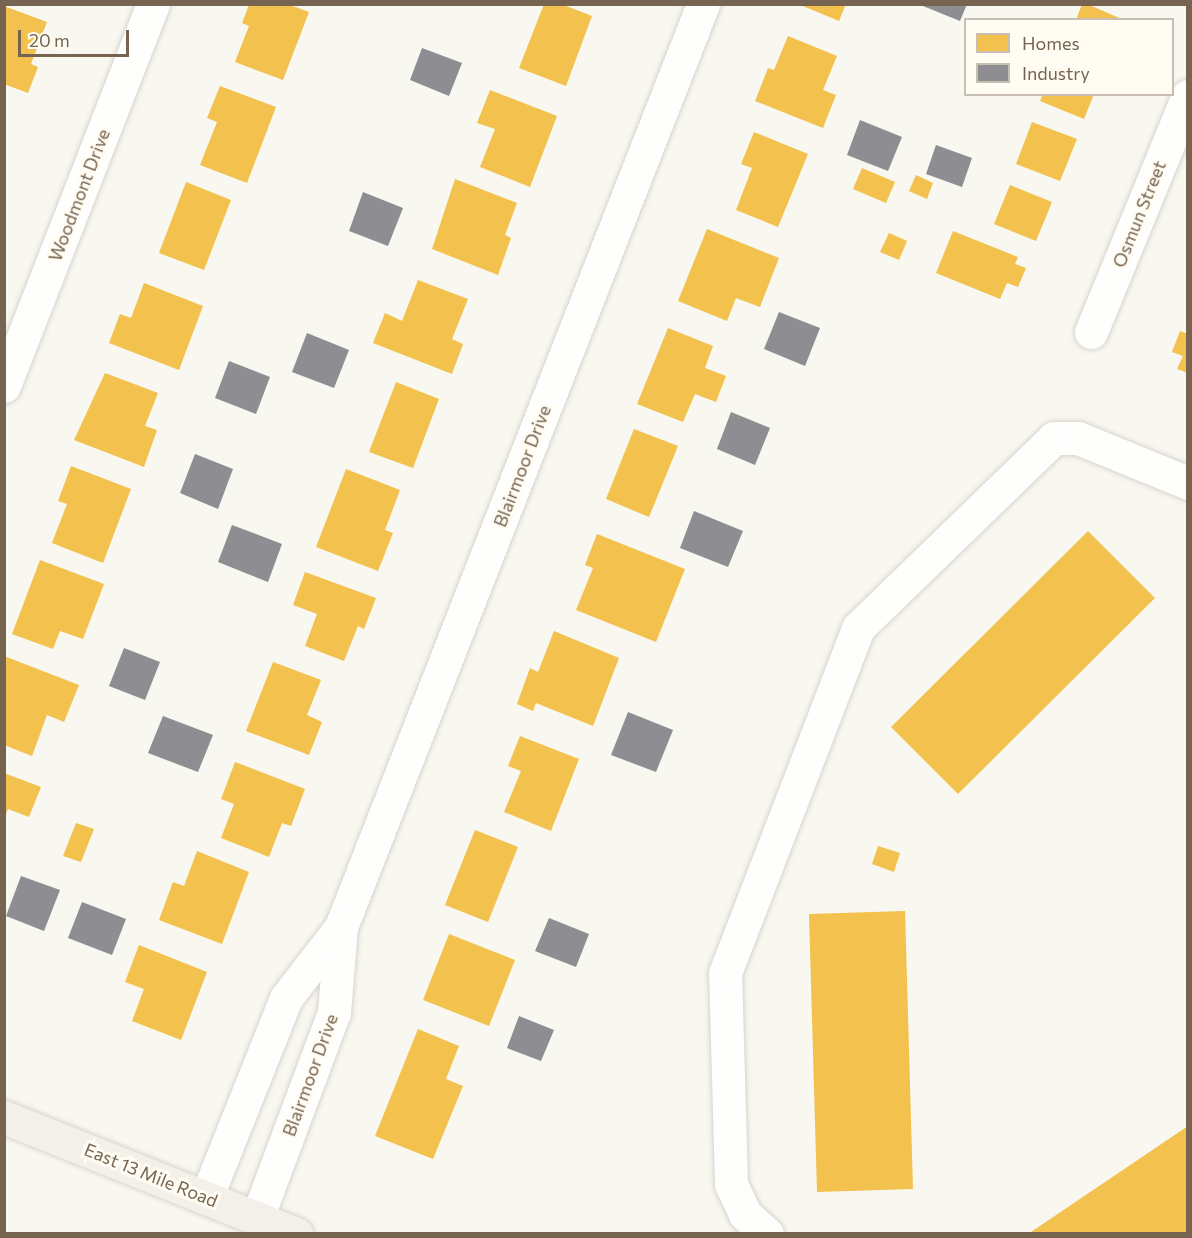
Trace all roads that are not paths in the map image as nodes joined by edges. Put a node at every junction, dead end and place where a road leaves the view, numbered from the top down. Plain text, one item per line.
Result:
1 (153, 4) edge
2 (703, 4) edge
3 (1188, 96) edge
4 (1091, 332) dead end
5 (4, 386) edge
6 (1188, 483) edge
7 (341, 927) junction
8 (4, 1116) edge
9 (206, 1198) junction
10 (257, 1218) junction
11 (297, 1233) edge
12 (767, 1233) edge

1 - 5 street, Woodmont Drive
2 - 7 street, Blairmoor Drive
3 - 4 street, Osmun Street
6 - 12 street
7 - 9 street, Blairmoor Drive
7 - 10 street, Blairmoor Drive
8 - 9 main road, East 13 Mile Road
9 - 10 main road, East 13 Mile Road
10 - 11 main road, East 13 Mile Road

